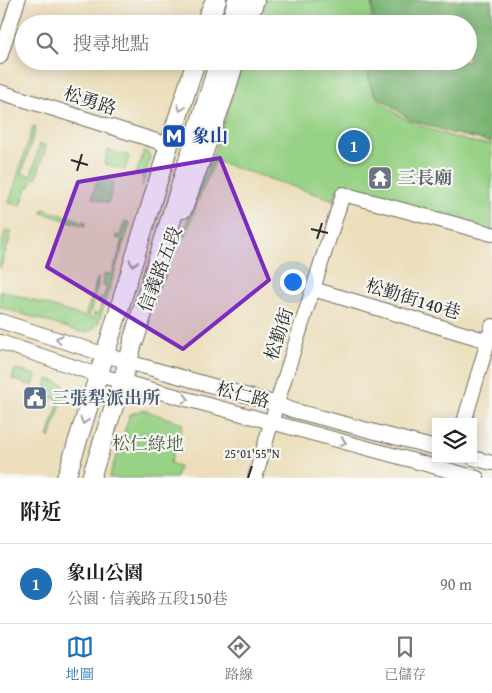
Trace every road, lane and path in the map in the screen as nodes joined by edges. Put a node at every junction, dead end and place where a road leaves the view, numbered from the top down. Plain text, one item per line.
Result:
1 (18, 0) edge
2 (238, 0) edge
3 (255, 0) edge
4 (234, 15) edge
5 (250, 15) edge
6 (0, 57) edge
7 (193, 70) edge
8 (217, 70) edge
9 (232, 70) edge
10 (0, 92) edge
11 (169, 145) junction
12 (492, 234) edge
13 (313, 289) junction
14 (0, 321) edge
15 (492, 326) edge
16 (134, 339) junction
17 (488, 341) junction
18 (0, 342) edge
19 (105, 355) junction
20 (128, 362) junction
21 (98, 375) junction
22 (122, 381) junction
23 (277, 404) junction
24 (465, 418) edge
25 (271, 422) junction
26 (432, 447) edge
27 (477, 459) edge
28 (492, 464) edge
29 (66, 478) edge
30 (92, 478) edge
31 (255, 478) edge
32 (477, 478) edge

1 - 6 street
2 - 4 highway
3 - 5 main road
7 -> 11 main road, 信義路五段
8 - 16 highway
9 - 16 main road, 信義路五段
10 - 11 street, 松勇路
11 -> 19 main road, 信義路五段
12 - 13 street, 松勤街
13 - 17 street, 松勤街140巷
13 - 23 street, 松勤街
19 -> 14 street, 松仁路
15 - 17 street
16 - 20 main road, 信義路五段
17 - 24 street
18 - 21 street, 松仁路
19 - 20 street, 松仁路
19 - 21 main road, 信義路五段
20 - 22 main road, 信義路五段
20 - 23 street, 松仁路
21 - 22 street, 松仁路
21 -> 29 main road, 信義路五段
22 -> 25 street, 松仁路
22 - 30 main road, 信義路五段
23 - 25 street, 松勤街
23 - 26 street, 松仁路
25 - 31 street, 松勤街
25 -> 32 street, 松仁路
27 - 28 street

